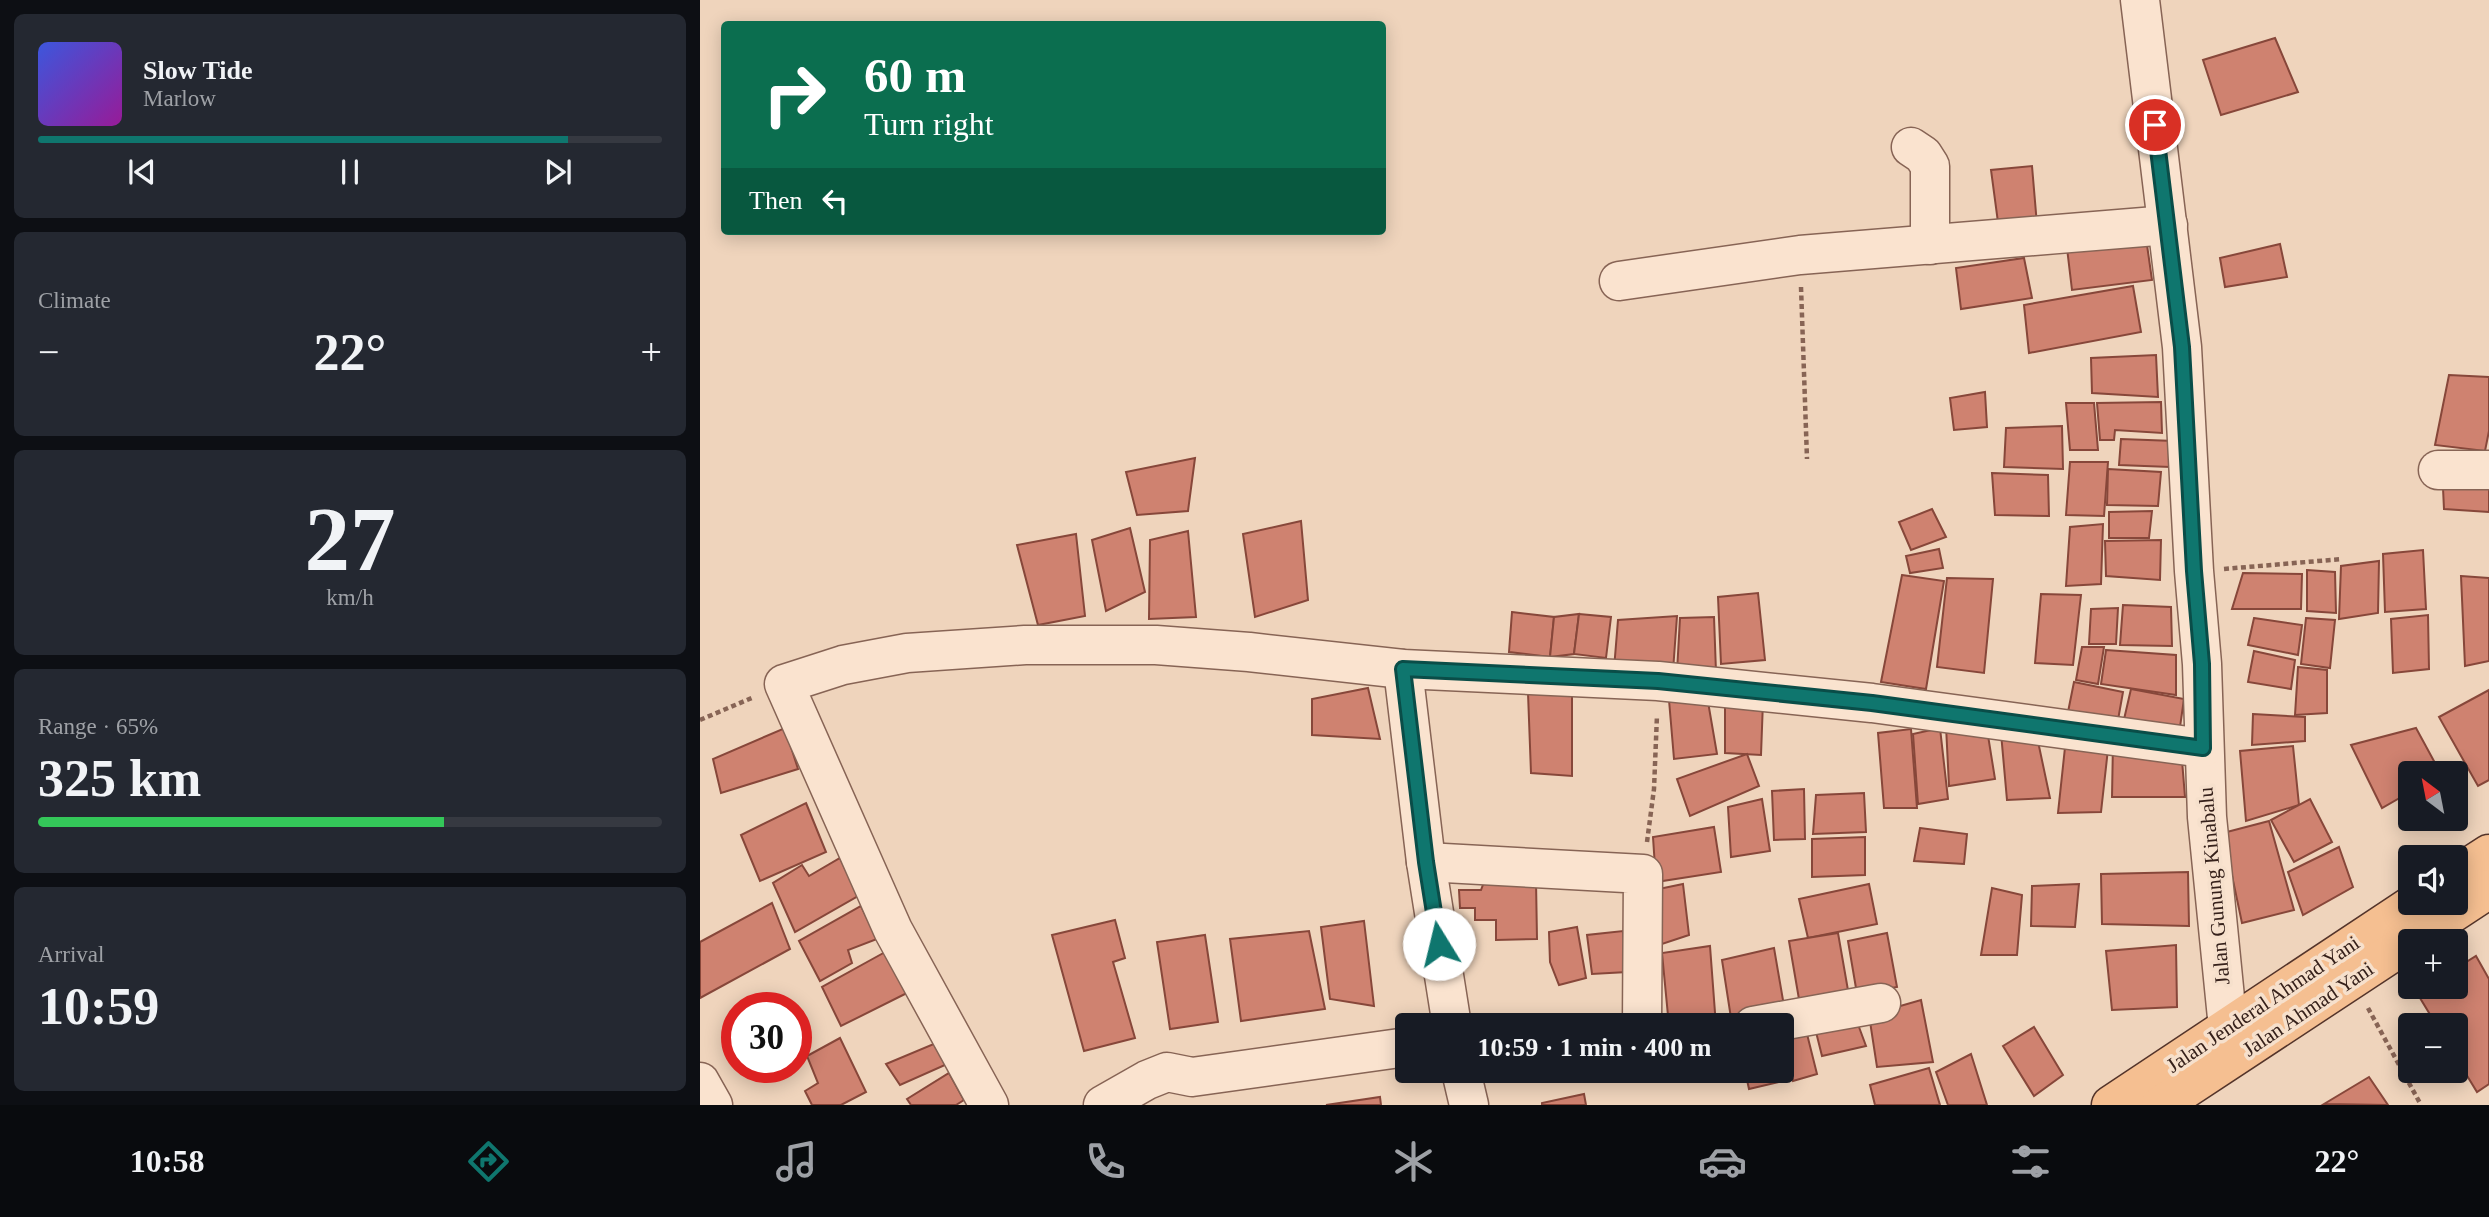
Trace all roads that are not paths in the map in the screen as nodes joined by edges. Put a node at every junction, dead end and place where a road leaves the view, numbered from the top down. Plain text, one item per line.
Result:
1 (2140, 0) edge
2 (1911, 147) dead end
3 (2168, 225) junction
4 (1930, 245) junction
5 (1619, 281) dead end
6 (2438, 470) dead end
7 (2489, 470) edge
8 (1403, 669) junction
9 (2203, 748) junction
10 (2489, 854) edge
11 (1426, 862) junction
12 (2468, 868) edge
13 (2489, 889) edge
14 (2399, 915) edge
15 (1881, 1003) dead end
16 (1450, 1013) edge
17 (1642, 1013) edge
18 (1794, 1019) edge
19 (2229, 1044) junction
20 (1395, 1049) edge
21 (700, 1082) edge
22 (1464, 1083) edge
23 (2173, 1101) edge
24 (713, 1105) edge
25 (989, 1105) edge
26 (1103, 1105) edge
27 (1469, 1105) edge
28 (2110, 1105) edge

1 - 3 street, Jalan Gunung Kinabalu
2 - 4 street
3 - 4 street
3 - 9 street, Jalan Gunung Kinabalu
4 - 5 street
6 - 7 street
8 - 9 street
8 - 11 street
8 - 25 street
9 - 19 street, Jalan Gunung Kinabalu
10 - 12 main road
11 - 16 street
11 - 17 street
13 - 19 main road, Jalan Ahmad Yani
14 - 19 main road, Jalan Jenderal Ahmad Yani
15 - 18 street
19 - 23 main road, Jalan Ahmad Yani
19 - 28 main road, Jalan Jenderal Ahmad Yani
20 - 26 street
21 - 24 street
22 - 27 street

